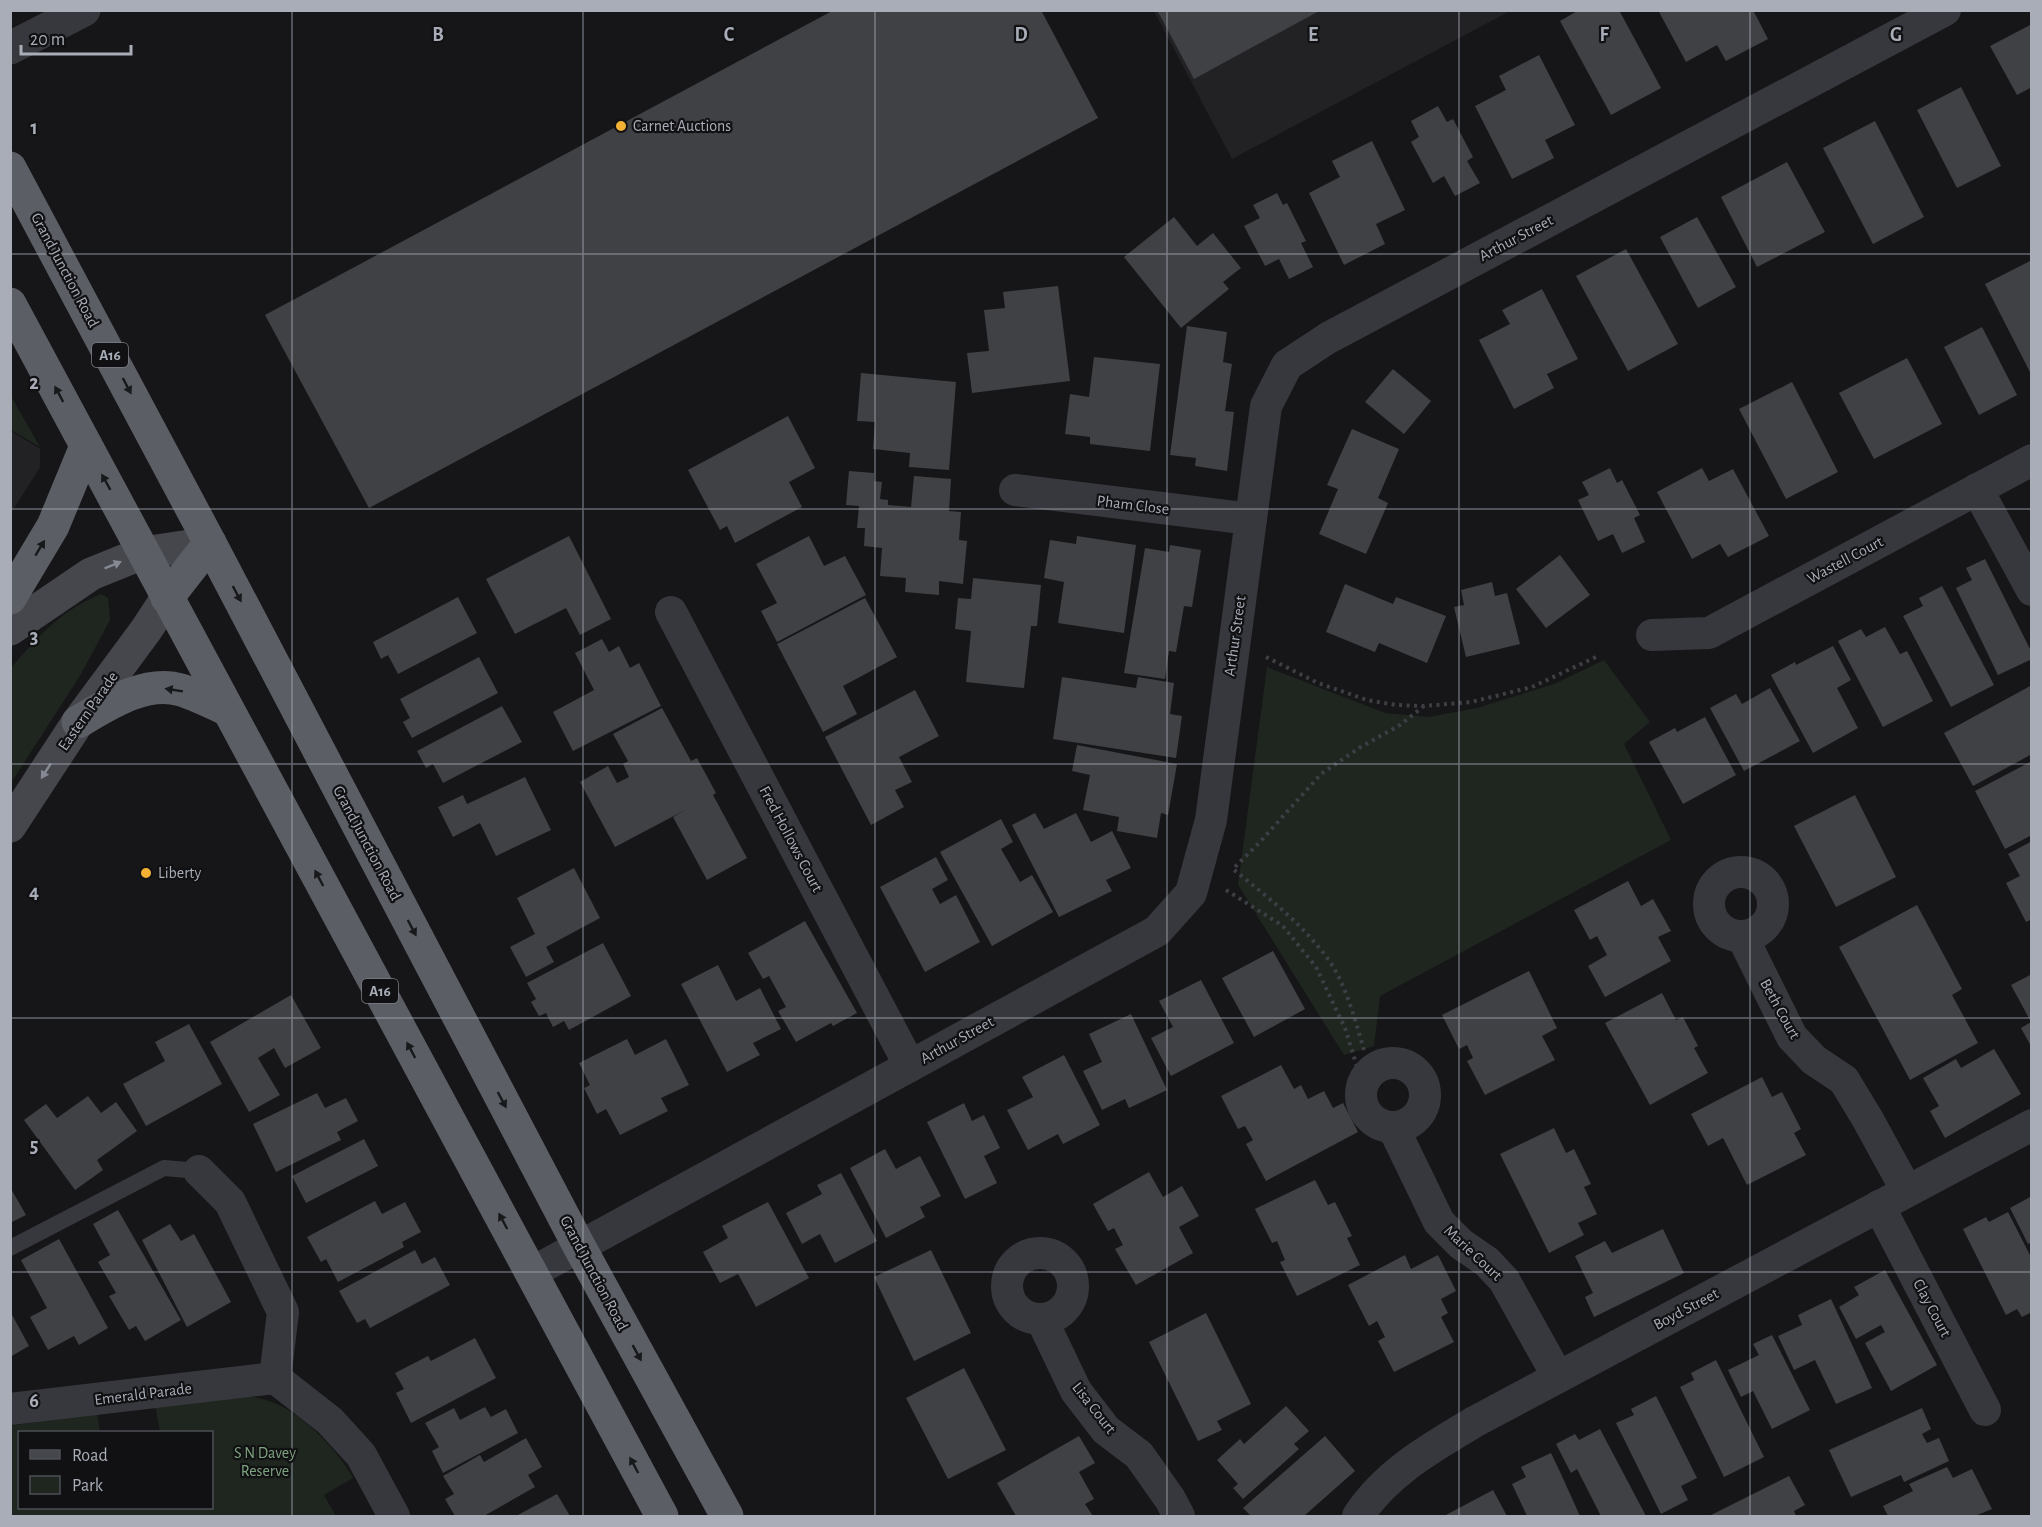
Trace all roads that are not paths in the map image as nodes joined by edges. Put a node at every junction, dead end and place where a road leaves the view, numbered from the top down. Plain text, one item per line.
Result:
1 (84, 10) edge
2 (1945, 10) edge
3 (10, 48) edge
4 (10, 168) edge
5 (10, 303) edge
6 (86, 446) junction
7 (2031, 460) edge
8 (1977, 489) junction
9 (1015, 490) dead end
10 (1251, 519) junction
11 (210, 543) junction
12 (143, 553) junction
13 (2031, 590) edge
14 (10, 598) edge
15 (167, 598) junction
16 (672, 612) dead end
17 (10, 629) edge
18 (1652, 635) dead end
19 (228, 710) junction
20 (78, 722) junction
21 (10, 826) edge
22 (1742, 936) dead end
23 (910, 1066) junction
24 (2031, 1125) edge
25 (1393, 1127) junction
26 (198, 1171) joint
27 (1907, 1191) junction
28 (1879, 1206) junction
29 (579, 1246) junction
30 (10, 1248) edge
31 (531, 1273) junction
32 (1042, 1320) dead end
33 (1558, 1377) junction
34 (275, 1378) junction
35 (10, 1409) edge
36 (1985, 1410) dead end
37 (394, 1516) edge
38 (662, 1516) edge
39 (727, 1516) edge
40 (1179, 1516) edge
41 (1358, 1516) edge

1 - 3 street
2 - 10 street, Arthur Street
4 -> 11 highway, Grand Junction Road / A16
6 -> 5 highway, A16
12 -> 6 highway, A16
14 -> 6 highway
7 - 8 street, Wastell Court
8 - 13 street
8 - 18 street, Wastell Court
9 - 10 street, Pham Close
10 - 23 street, Arthur Street
11 - 12 main road
11 - 15 highway
11 -> 29 highway, Grand Junction Road / A16
12 - 15 highway, A16
17 -> 12 main road
15 - 19 highway, A16
15 - 20 main road, Eastern Parade
16 - 23 street, Fred Hollows Court
19 -> 20 highway
31 -> 19 highway, A16
20 -> 21 main road, Eastern Parade
22 - 27 street, Beth Court
23 - 29 street, Arthur Street
24 - 27 street, Boyd Street
25 - 25 street
25 - 33 street, Marie Court
26 - 30 lane
26 - 34 street
27 - 28 street, Boyd Street
28 - 33 street, Boyd Street
28 - 36 street, Clay Court
29 - 31 street, Arthur Street
29 -> 39 highway, Grand Junction Road / A16
38 -> 31 highway, A16
32 - 40 street, Lisa Court
33 - 41 street, Boyd Street
34 - 35 street, Emerald Parade
34 - 37 street

